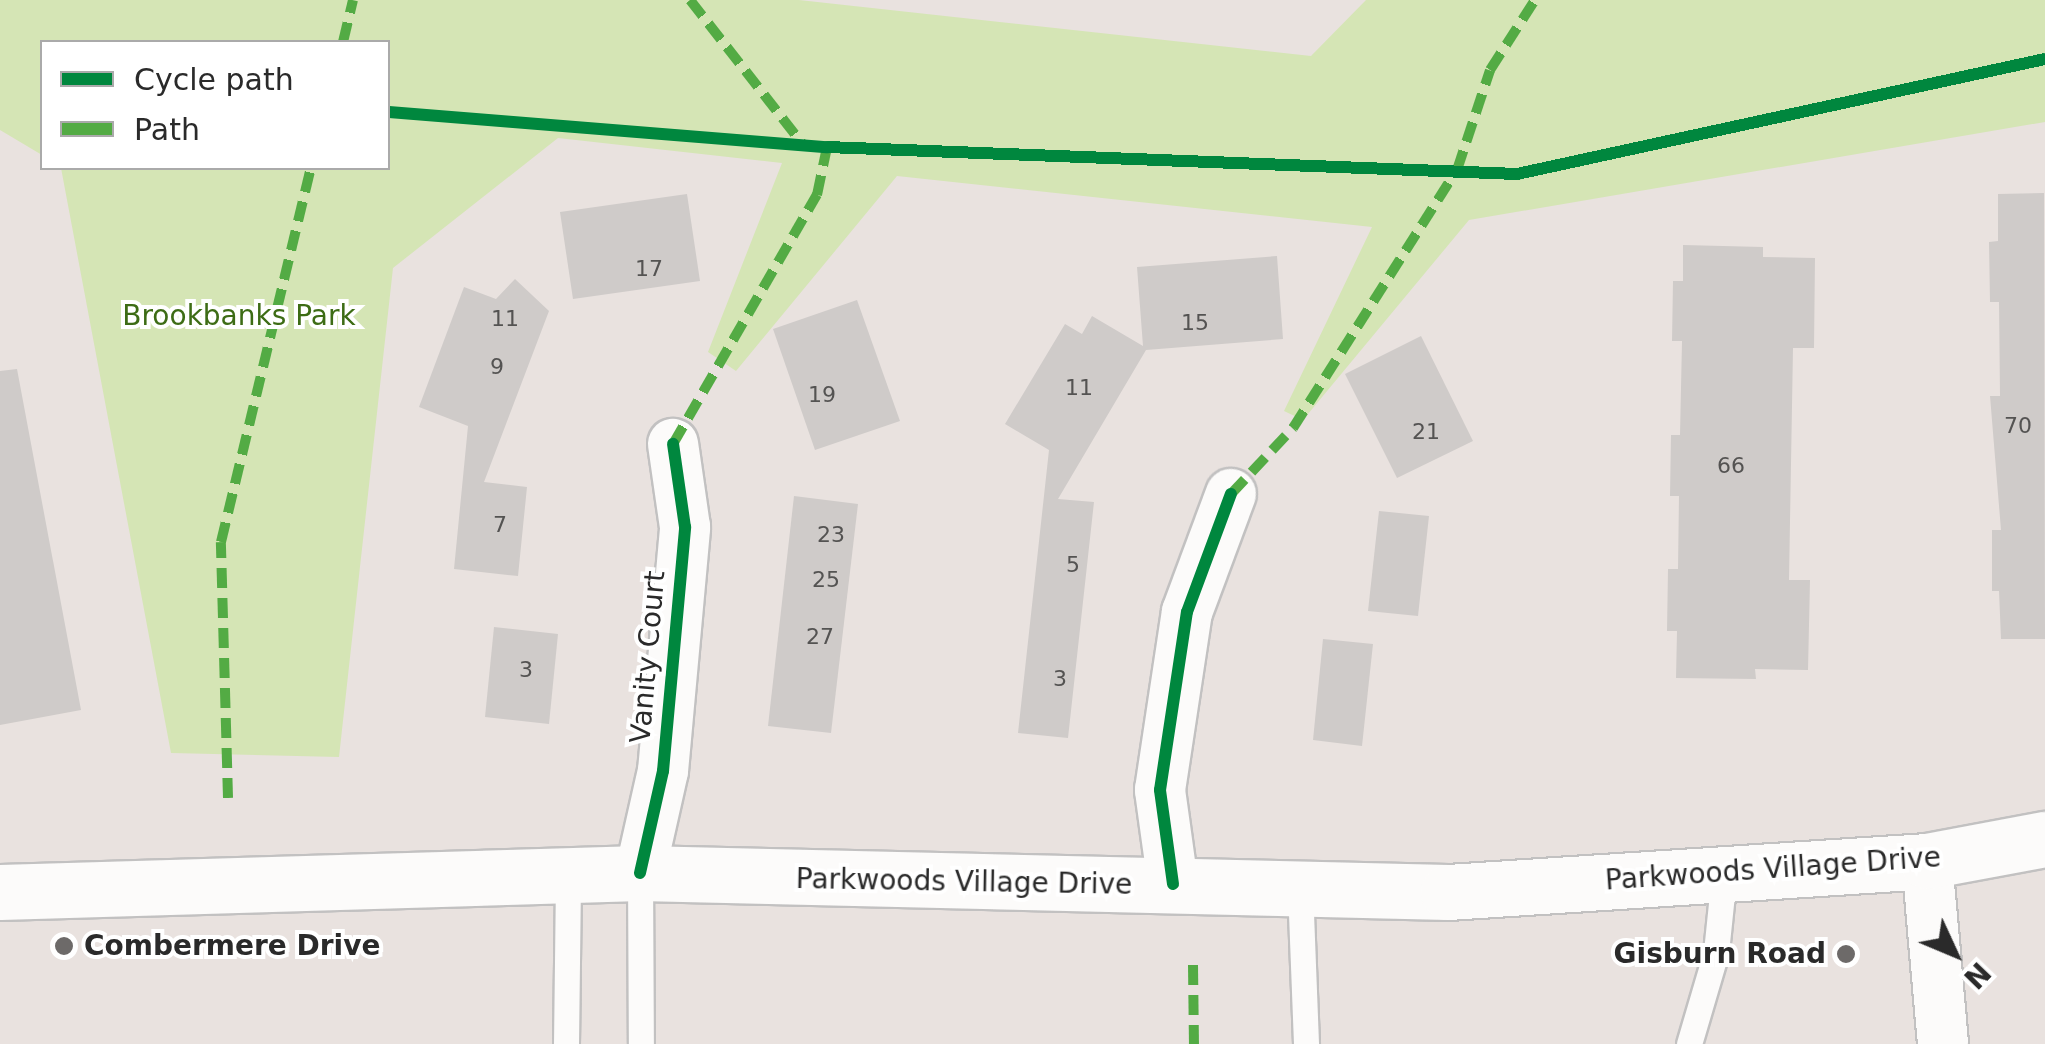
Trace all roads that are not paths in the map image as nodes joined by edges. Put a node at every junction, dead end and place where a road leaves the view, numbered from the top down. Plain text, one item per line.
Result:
1 (673, 444) dead end
2 (1231, 494) dead end
3 (2045, 840) edge
4 (1927, 862) junction
5 (640, 873) junction
6 (1724, 874) junction
7 (568, 875) junction
8 (1173, 884) junction
9 (1300, 887) junction
10 (0, 892) edge
11 (566, 1044) edge
12 (641, 1044) edge
13 (1306, 1044) edge
14 (1689, 1044) edge
15 (1944, 1044) edge

1 - 5 street, Vanity Court
2 - 8 street
3 - 4 main road, Parkwoods Village Drive
4 - 6 main road, Parkwoods Village Drive
4 - 15 street
5 - 7 main road, Parkwoods Village Drive
5 - 8 main road, Parkwoods Village Drive
5 - 12 lane
6 - 9 main road, Parkwoods Village Drive
6 - 14 lane
7 - 10 main road, Parkwoods Village Drive
7 - 11 lane
8 - 9 main road, Parkwoods Village Drive
9 - 13 lane

